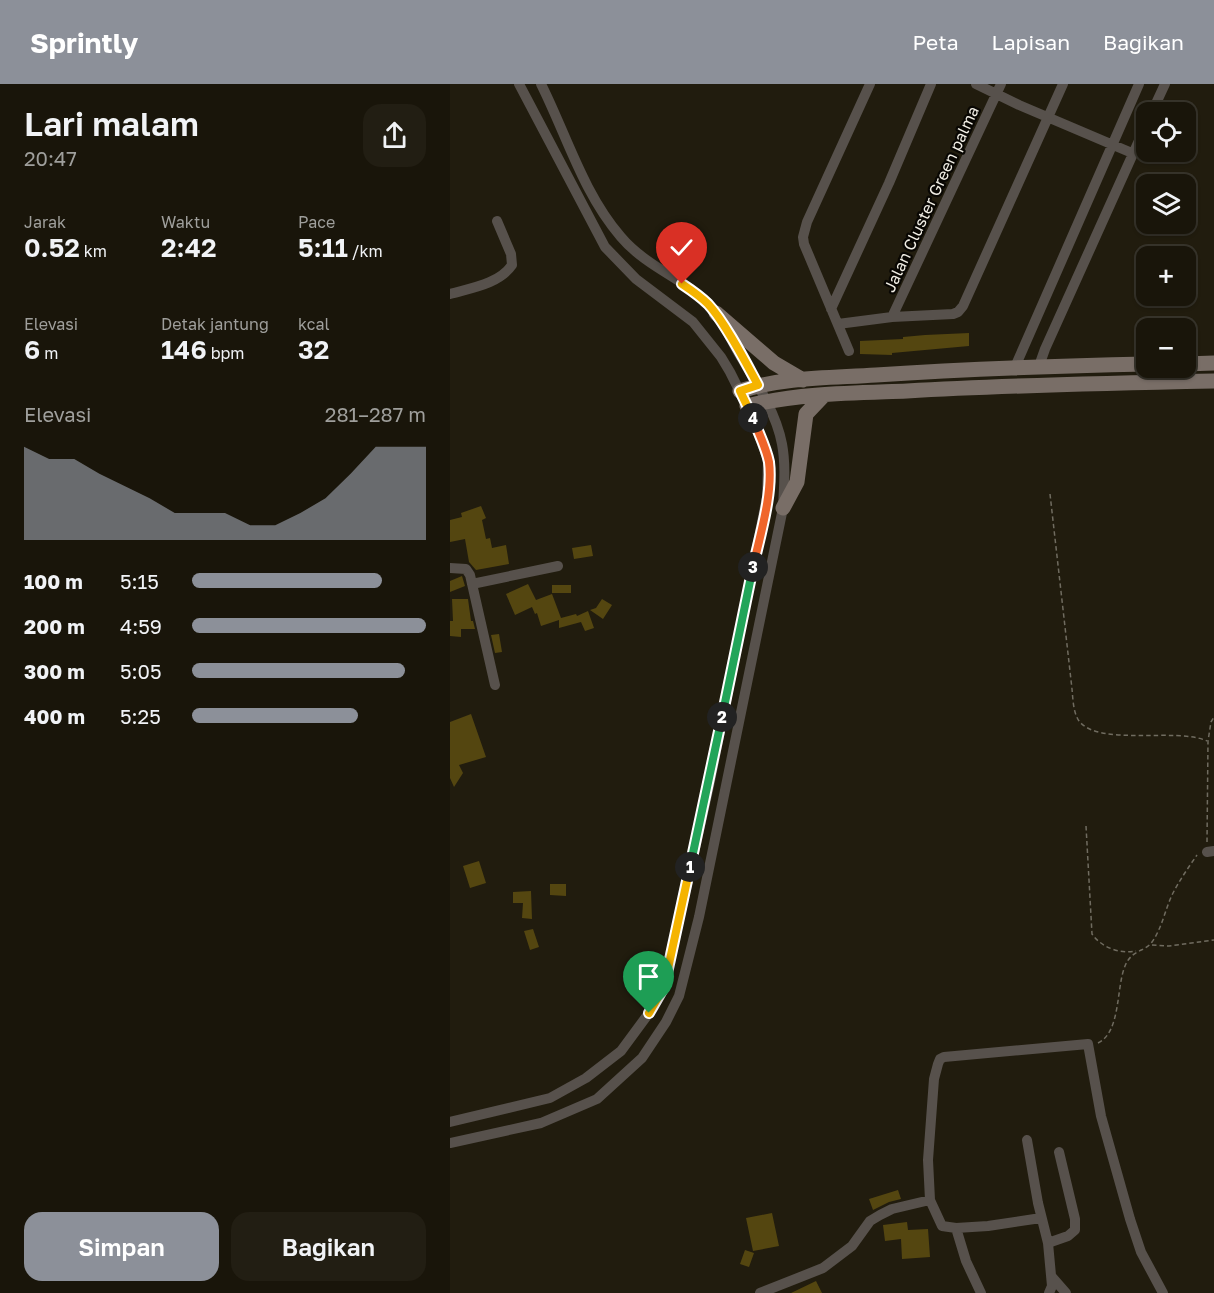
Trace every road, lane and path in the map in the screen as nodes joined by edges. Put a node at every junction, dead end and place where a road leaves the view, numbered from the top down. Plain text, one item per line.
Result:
1 (519, 84) edge
2 (541, 84) edge
3 (870, 84) edge
4 (931, 84) edge
5 (976, 84) edge
6 (1063, 84) edge
7 (1139, 84) edge
8 (1166, 84) edge
9 (998, 89) edge
10 (1157, 102) edge
11 (1048, 116) junction
12 (1136, 135) edge
13 (1123, 149) junction
14 (497, 221) dead end
15 (450, 294) edge
16 (831, 309) junction
17 (716, 313) junction
18 (892, 317) junction
19 (838, 324) junction
20 (849, 351) dead end
21 (1214, 363) edge
22 (1136, 364) edge
23 (1196, 364) edge
24 (1039, 366) junction
25 (1015, 367) junction
26 (803, 380) junction
27 (1214, 381) edge
28 (758, 385) junction
29 (740, 391) junction
30 (824, 395) junction
31 (766, 401) junction
32 (747, 406) junction
33 (1050, 494) dead end
34 (783, 508) junction
35 (558, 566) dead end
36 (450, 568) edge
37 (472, 584) junction
38 (495, 685) dead end
39 (1214, 717) edge
40 (720, 725) junction
41 (738, 728) junction
42 (1208, 741) junction
43 (1086, 826) dead end
44 (1210, 851) edge
45 (1214, 940) edge
46 (1151, 945) junction
47 (1137, 951) junction
48 (1088, 1044) junction
49 (450, 1122) edge
50 (1027, 1140) dead end
51 (450, 1143) edge
52 (1059, 1152) dead end
53 (930, 1200) junction
54 (1041, 1218) junction
55 (956, 1228) junction
56 (1048, 1243) junction
57 (1052, 1277) junction
58 (760, 1293) edge
59 (981, 1293) edge
60 (1049, 1293) edge
61 (1066, 1293) edge
62 (1163, 1293) edge

1 - 29 street
2 - 17 street
3 - 16 street
4 - 16 street
5 - 9 street, Jalan Cluster Green palma
6 - 11 street, Jalan Cluster Green palma
7 - 13 street
8 - 10 street
9 - 11 street, Jalan Cluster Green palma
9 - 18 street, Jalan Cluster Green palma
11 - 13 street, Jalan Cluster Green palma
11 - 18 street, Jalan Cluster Green palma
12 - 13 street
13 - 24 street
13 - 25 street
14 - 15 street
16 - 19 street
17 - 26 street
17 - 28 street
18 - 19 street, Jalan Cluster Green palma
19 - 20 street
21 - 23 street
22 - 24 street
24 - 25 street
25 - 26 street
26 - 28 street
27 - 30 street
28 - 29 street
28 - 31 street
29 - 32 street
30 - 31 street
30 - 34 street
31 - 32 street
31 - 34 street
32 - 40 street
33 - 42 path
34 - 41 street
35 - 37 street
36 - 37 street
37 - 38 street
39 - 42 path
40 - 41 street
40 - 49 street
41 - 51 street
42 - 44 path
43 - 47 path
44 - 46 path
45 - 46 path
46 - 47 path
47 - 48 path
48 - 53 street
48 - 62 street
50 - 54 street
52 - 56 street
53 - 55 street
53 - 58 street
54 - 55 street
54 - 56 street
55 - 59 street
56 - 57 street
57 - 60 street
57 - 61 street

